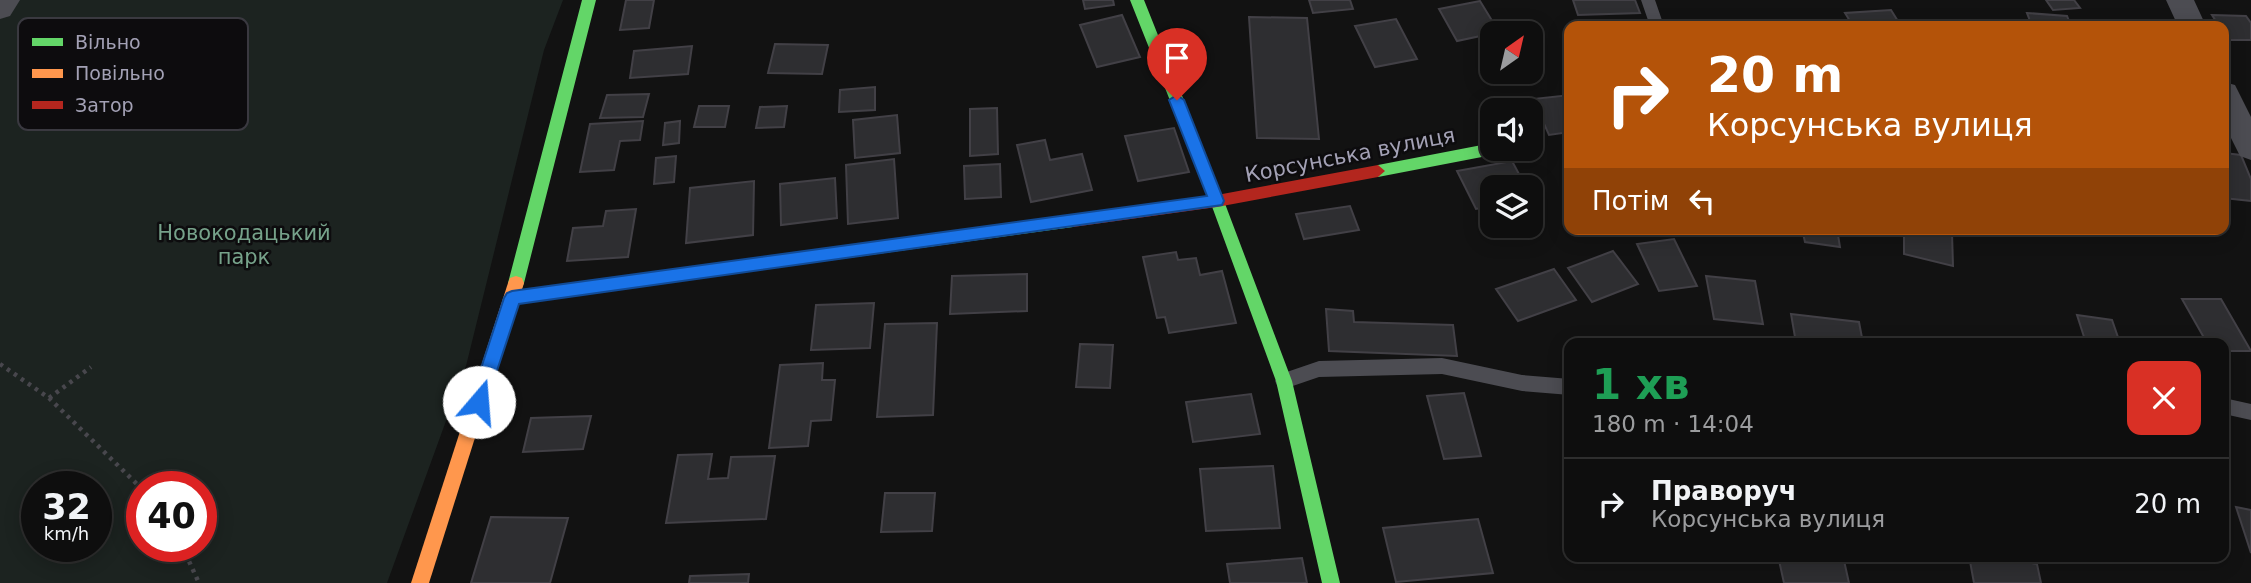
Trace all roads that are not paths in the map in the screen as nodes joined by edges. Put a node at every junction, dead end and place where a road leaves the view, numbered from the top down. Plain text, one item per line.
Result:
1 (6, 0) edge
2 (589, 0) edge
3 (1137, 0) edge
4 (1648, 0) edge
5 (2180, 0) edge
6 (0, 9) edge
7 (1655, 21) edge
8 (2190, 21) edge
9 (2229, 103) edge
10 (2251, 148) edge
11 (1480, 151) edge
12 (1217, 201) junction
13 (512, 298) junction
14 (1284, 382) junction
15 (1564, 386) edge
16 (2229, 407) edge
17 (2251, 412) edge
18 (420, 583) edge
19 (1331, 583) edge

1 - 6 street
2 - 13 street
3 - 12 street
4 - 7 lane
5 - 8 street
9 - 10 street
11 - 12 street, Корсунська вулиця
12 - 13 street, Корсунська вулиця
12 - 14 street
13 - 18 street
14 - 15 lane
14 - 19 street
16 - 17 lane

